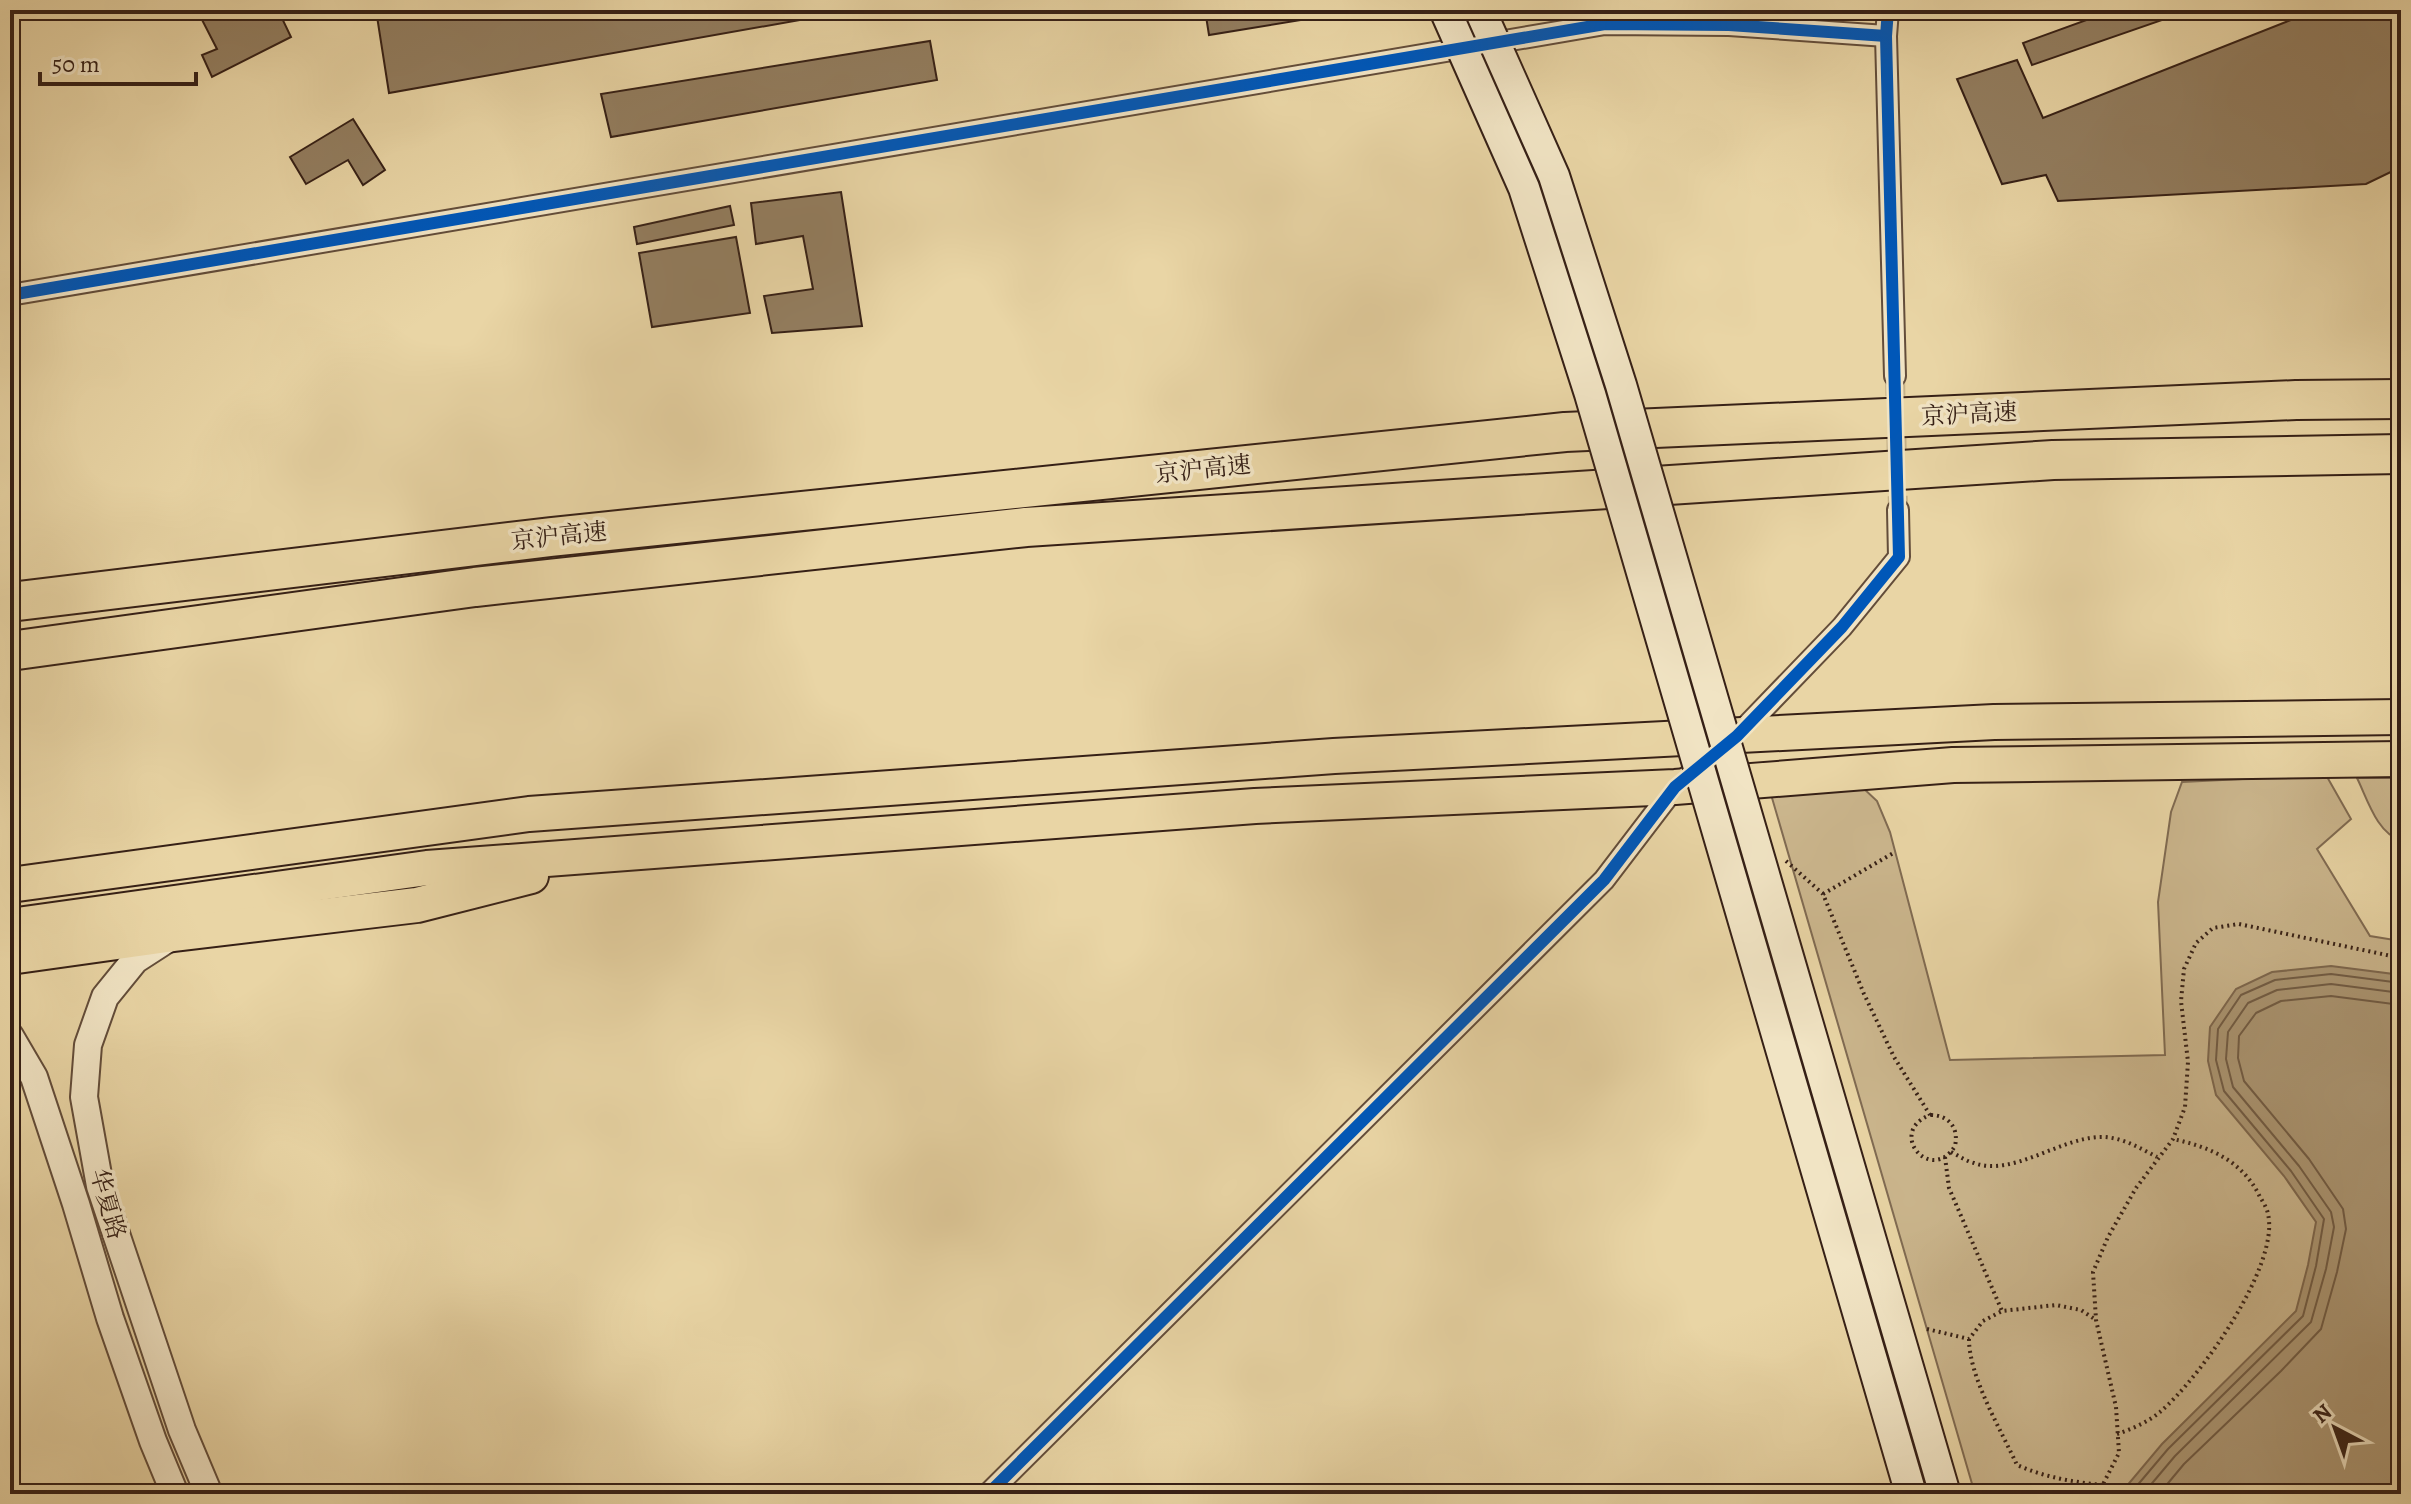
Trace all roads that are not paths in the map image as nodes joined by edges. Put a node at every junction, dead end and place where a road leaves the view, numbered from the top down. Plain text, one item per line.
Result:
1 (1445, 10) edge
2 (1480, 10) edge
3 (1888, 10) edge
4 (1886, 36) junction
5 (10, 295) edge
6 (1895, 376) tunnel mouth
7 (2401, 399) edge
8 (2401, 454) edge
9 (1898, 510) tunnel mouth
10 (10, 602) edge
11 (10, 651) edge
12 (2401, 717) edge
13 (1737, 736) junction
14 (2401, 759) edge
15 (1675, 787) junction
16 (616, 854) junction
17 (10, 885) edge
18 (10, 926) edge
19 (174, 934) junction
20 (10, 957) edge
21 (10, 1036) edge
22 (175, 1494) edge
23 (209, 1494) edge
24 (988, 1494) edge
25 (1911, 1494) edge
26 (1945, 1494) edge

1 - 25 main road, bridge
2 - 26 main road, bridge
3 - 4 street
4 - 5 street
4 - 6 street
7 - 10 highway, 京沪高速
8 - 11 highway, 京沪高速
9 - 13 street
12 - 13 highway
13 - 15 street
13 - 17 highway
14 - 15 highway
15 - 16 highway
15 - 24 street
16 - 18 highway
16 - 19 highway
19 - 20 highway
19 - 23 street, 华夏路
21 - 22 street, 华夏路

